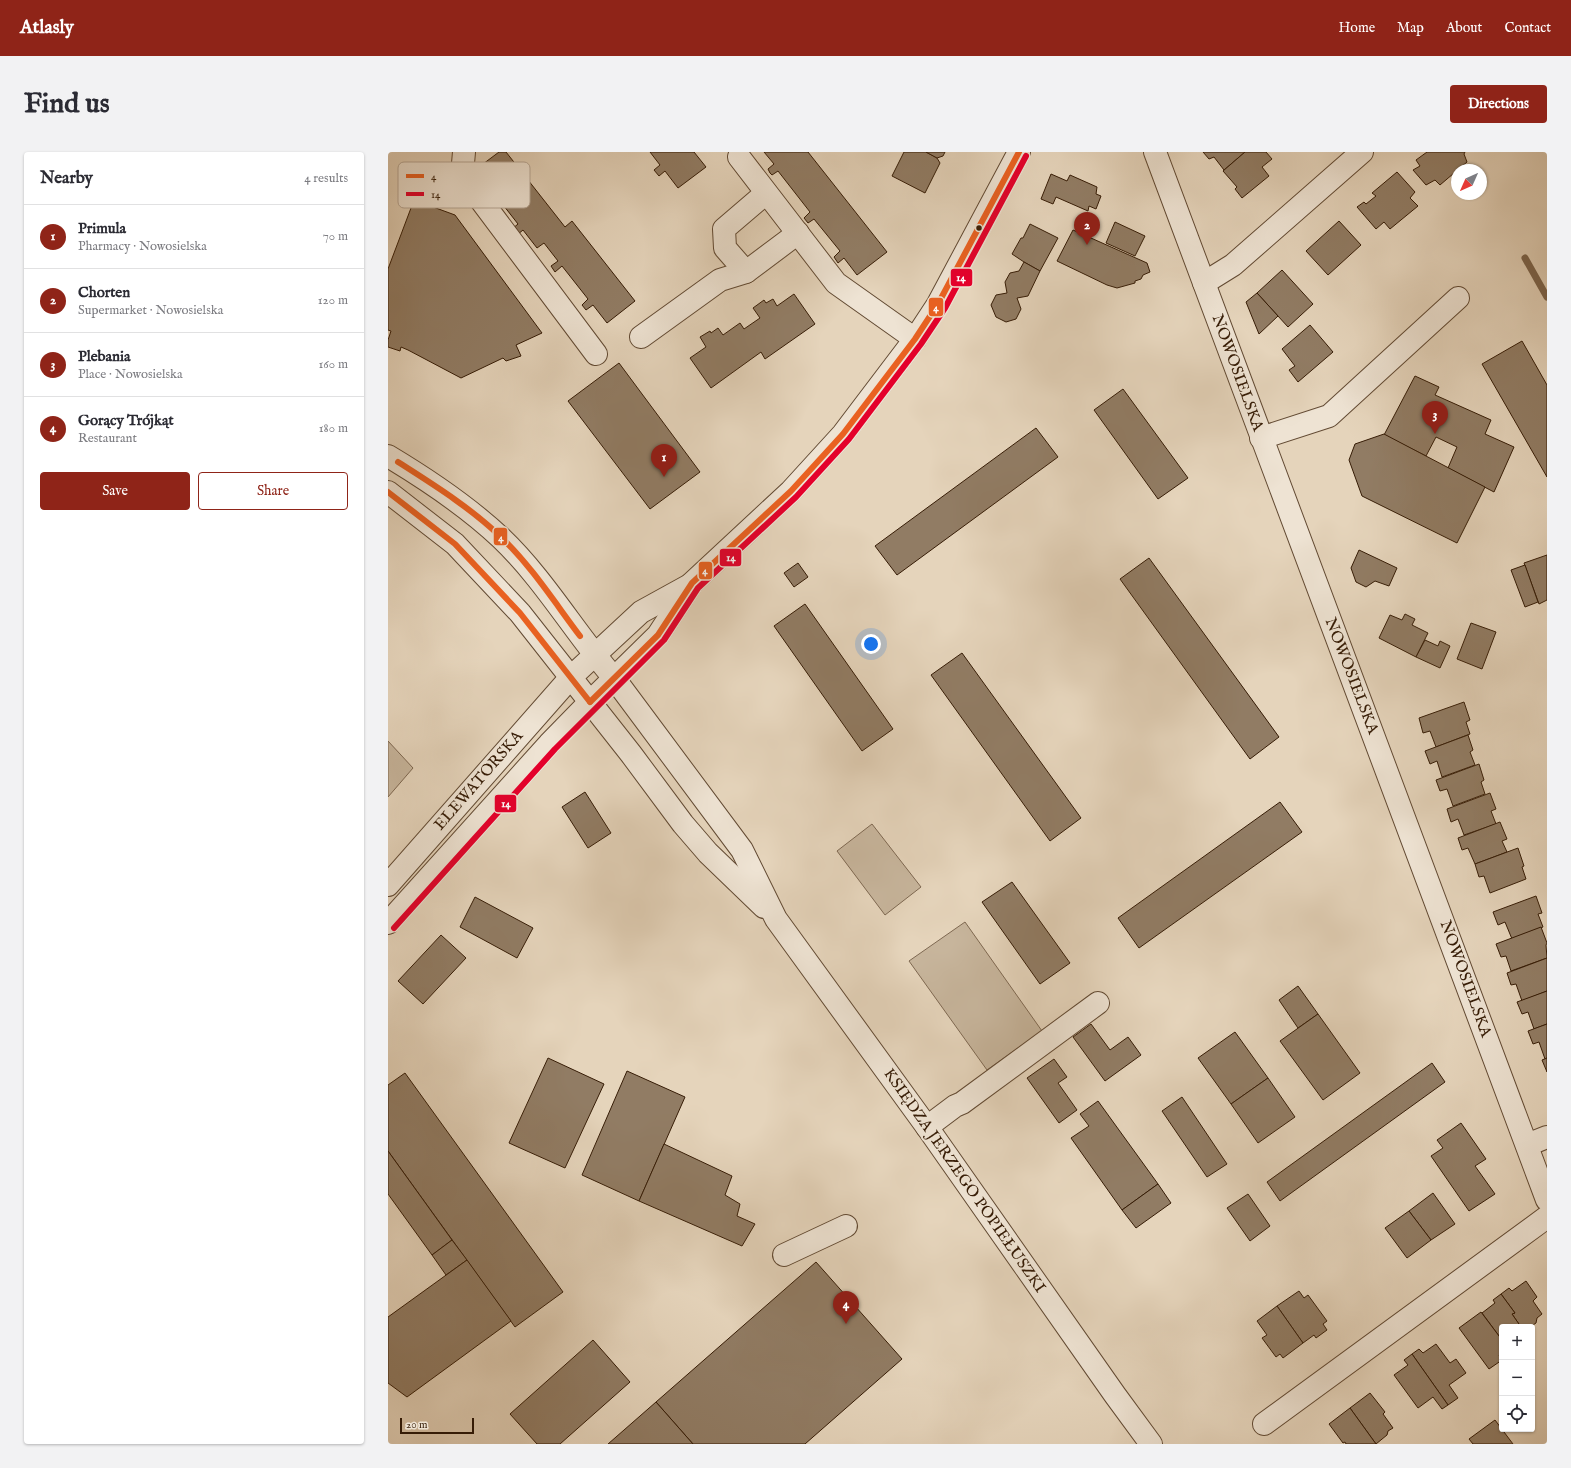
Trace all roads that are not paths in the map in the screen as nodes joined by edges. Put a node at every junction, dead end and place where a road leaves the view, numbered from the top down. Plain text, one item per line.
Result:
1 (464, 152) edge
2 (1018, 152) edge
3 (1155, 152) edge
4 (1362, 152) edge
5 (739, 157) dead end
6 (463, 162) edge
7 (766, 193) junction
8 (487, 208) edge
9 (798, 233) junction
10 (746, 272) junction
11 (1204, 283) junction
12 (1458, 298) dead end
13 (641, 337) dead end
14 (915, 339) junction
15 (596, 354) dead end
16 (1261, 438) junction
17 (388, 456) edge
18 (388, 492) edge
19 (692, 583) junction
20 (595, 655) junction
21 (571, 677) junction
22 (614, 678) junction
23 (590, 702) junction
24 (388, 885) edge
25 (776, 919) junction
26 (388, 923) edge
27 (1098, 1004) dead end
28 (927, 1127) junction
29 (1537, 1141) edge
30 (1547, 1200) edge
31 (1547, 1217) edge
32 (846, 1226) dead end
33 (784, 1255) dead end
34 (1264, 1424) dead end
35 (1151, 1444) edge

1 - 6 street
2 - 14 street
3 - 11 street, NOWOSIELSKA
4 - 11 street
5 - 7 street
7 - 9 street
7 - 10 street
8 - 15 street
9 - 10 street
9 - 14 street
10 - 13 street
11 - 16 street, NOWOSIELSKA
12 - 16 street
14 - 19 street
16 - 29 street, NOWOSIELSKA
17 - 20 street, KSIĘDZA JERZEGO POPIEŁUSZKI
18 - 21 street, KSIĘDZA JERZEGO POPIEŁUSZKI
19 - 20 street
19 - 22 street
20 - 21 street, ELEWATORSKA
20 - 22 street, KSIĘDZA JERZEGO POPIEŁUSZKI
21 - 23 street, KSIĘDZA JERZEGO POPIEŁUSZKI
21 - 24 street, ELEWATORSKA
22 - 23 street, ELEWATORSKA
22 - 25 street, KSIĘDZA JERZEGO POPIEŁUSZKI
23 - 25 street, KSIĘDZA JERZEGO POPIEŁUSZKI
23 - 26 street, ELEWATORSKA
25 - 28 street, KSIĘDZA JERZEGO POPIEŁUSZKI
27 - 28 street
28 - 35 street, KSIĘDZA JERZEGO POPIEŁUSZKI
29 - 30 street, NOWOSIELSKA
31 - 34 street
32 - 33 street

